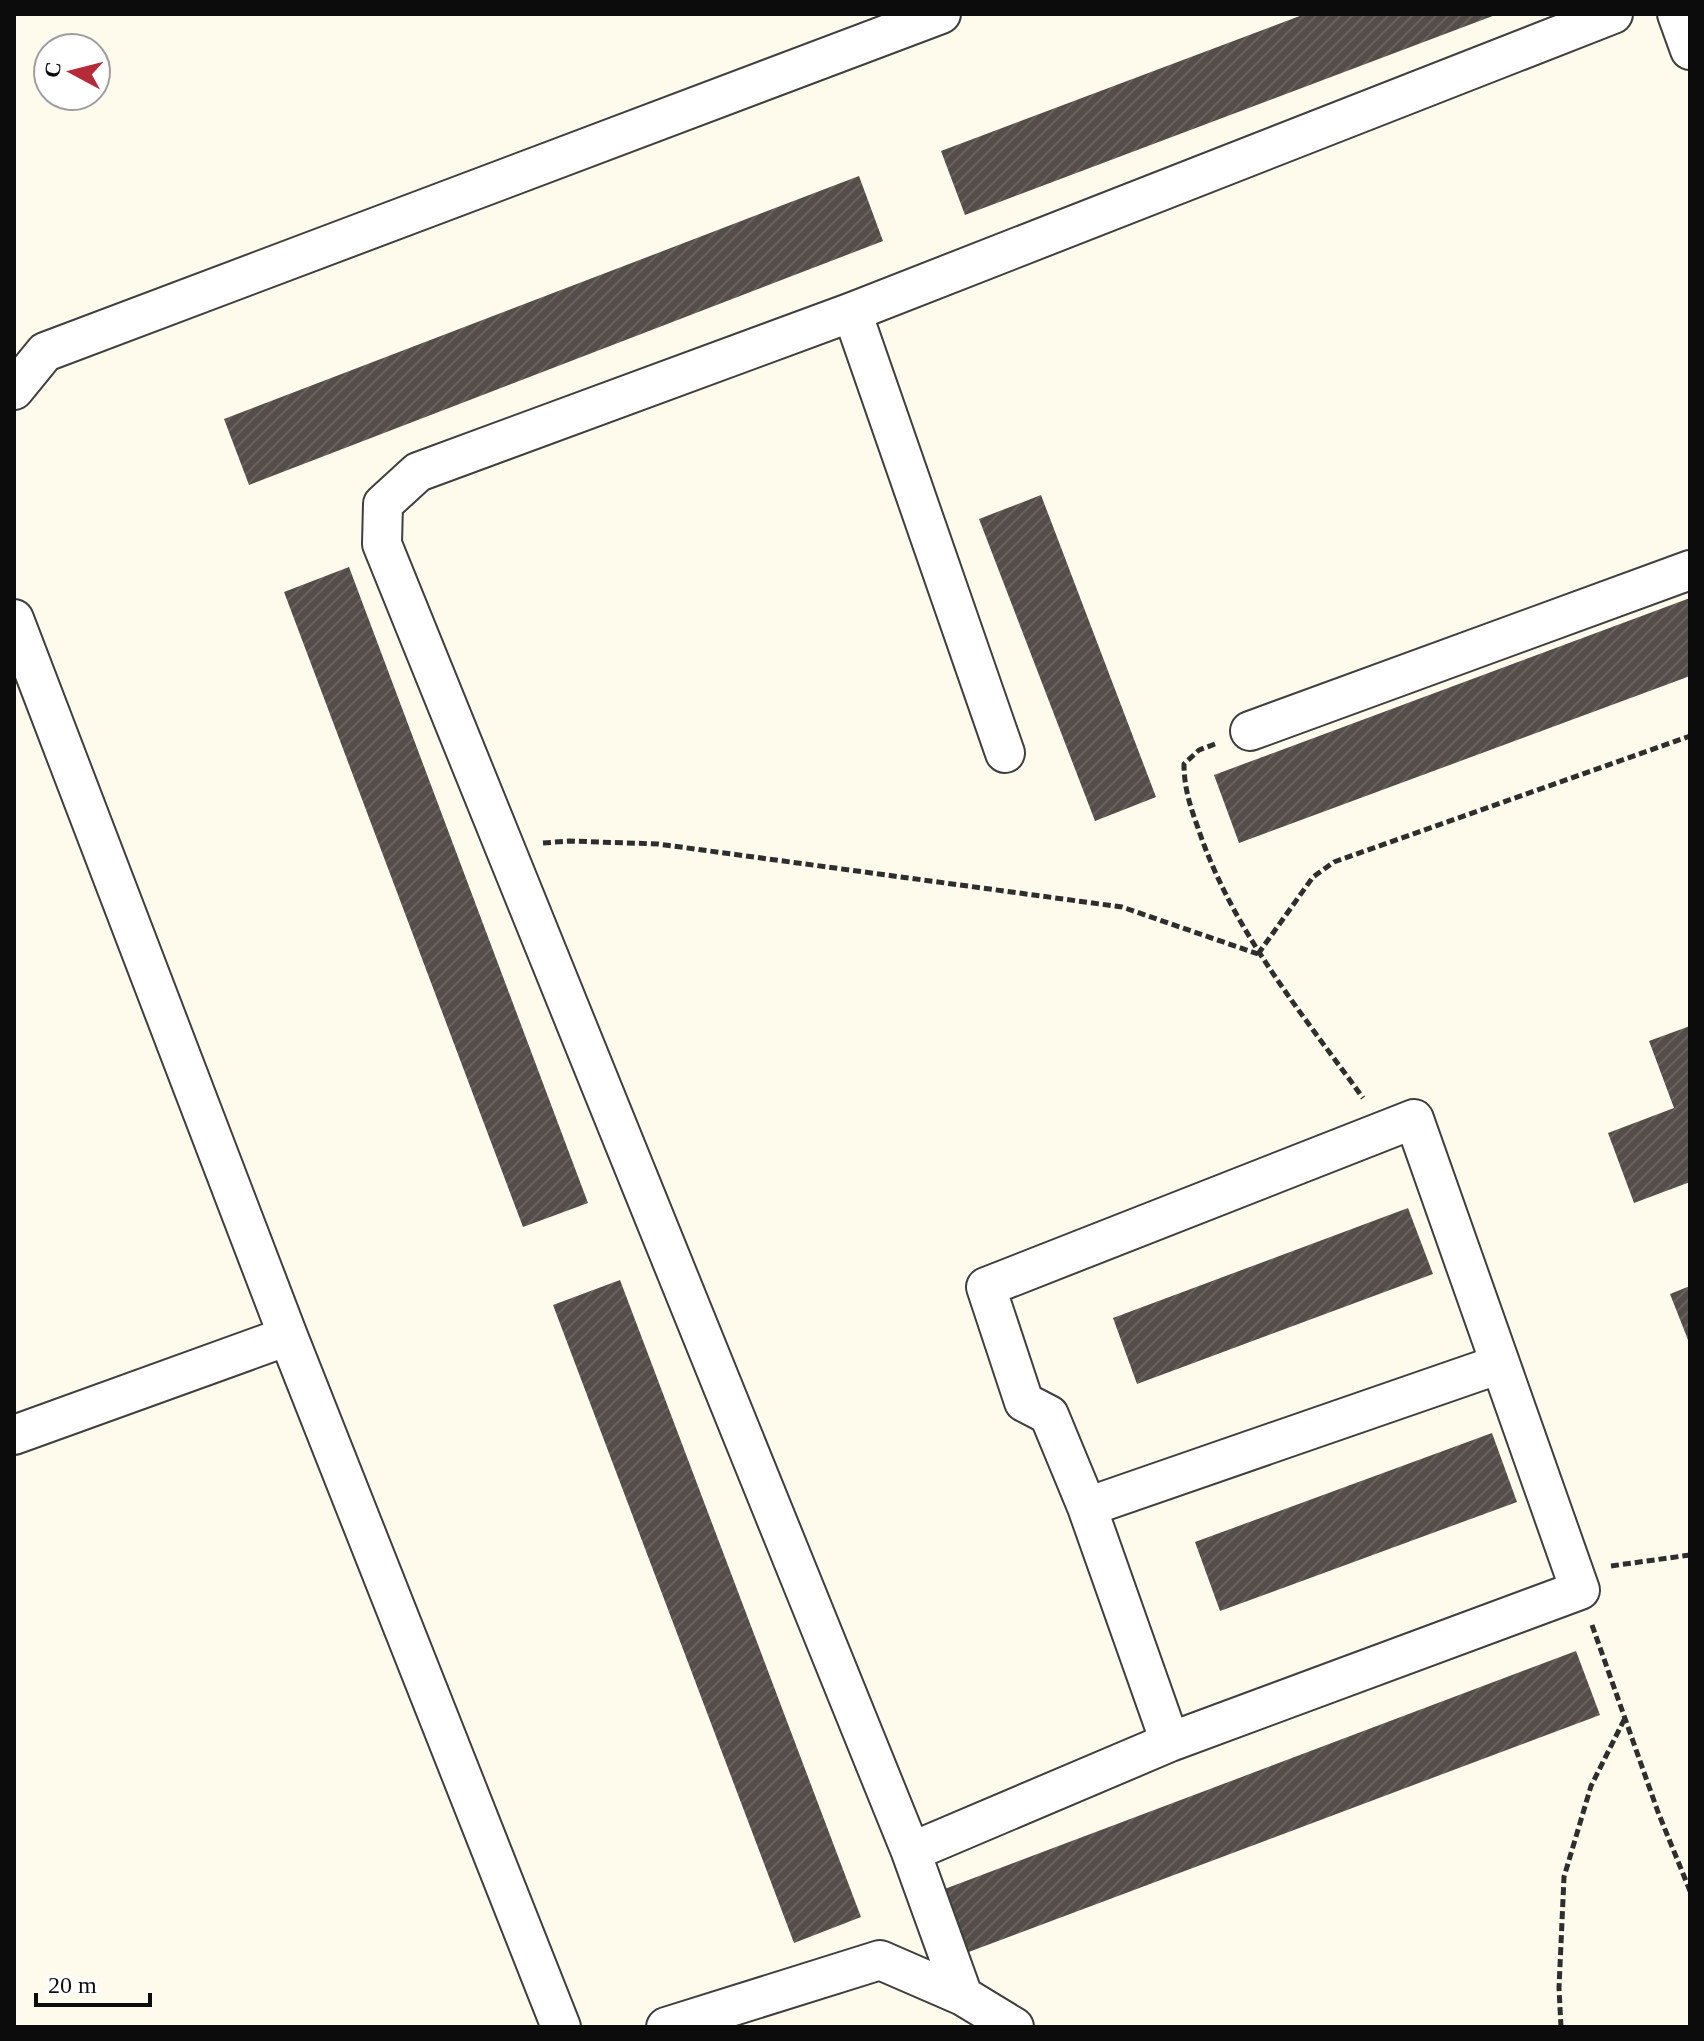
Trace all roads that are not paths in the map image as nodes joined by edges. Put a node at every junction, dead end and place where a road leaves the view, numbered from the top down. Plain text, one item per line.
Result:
1 (941, 14) edge
2 (1613, 14) edge
3 (1677, 14) edge
4 (1690, 50) edge
5 (852, 312) junction
6 (29, 356) edge
7 (14, 390) edge
8 (1690, 570) edge
9 (14, 619) edge
10 (1250, 731) road end
11 (1005, 753) dead end
12 (288, 1336) junction
13 (1500, 1364) junction
14 (14, 1435) edge
15 (1087, 1507) junction
16 (1170, 1742) junction
17 (911, 1852) junction
18 (963, 1996) junction
19 (561, 2027) edge
20 (666, 2027) edge
21 (1014, 2027) edge

1 - 6 street
2 - 5 street
3 - 4 street
5 - 11 street
5 - 17 street
6 - 7 street
8 - 10 street
9 - 12 street
12 - 14 street
12 - 19 street
13 - 15 street
13 - 15 street
13 - 16 street
15 - 16 street
16 - 17 street
17 - 18 street
18 - 20 street
18 - 21 street

